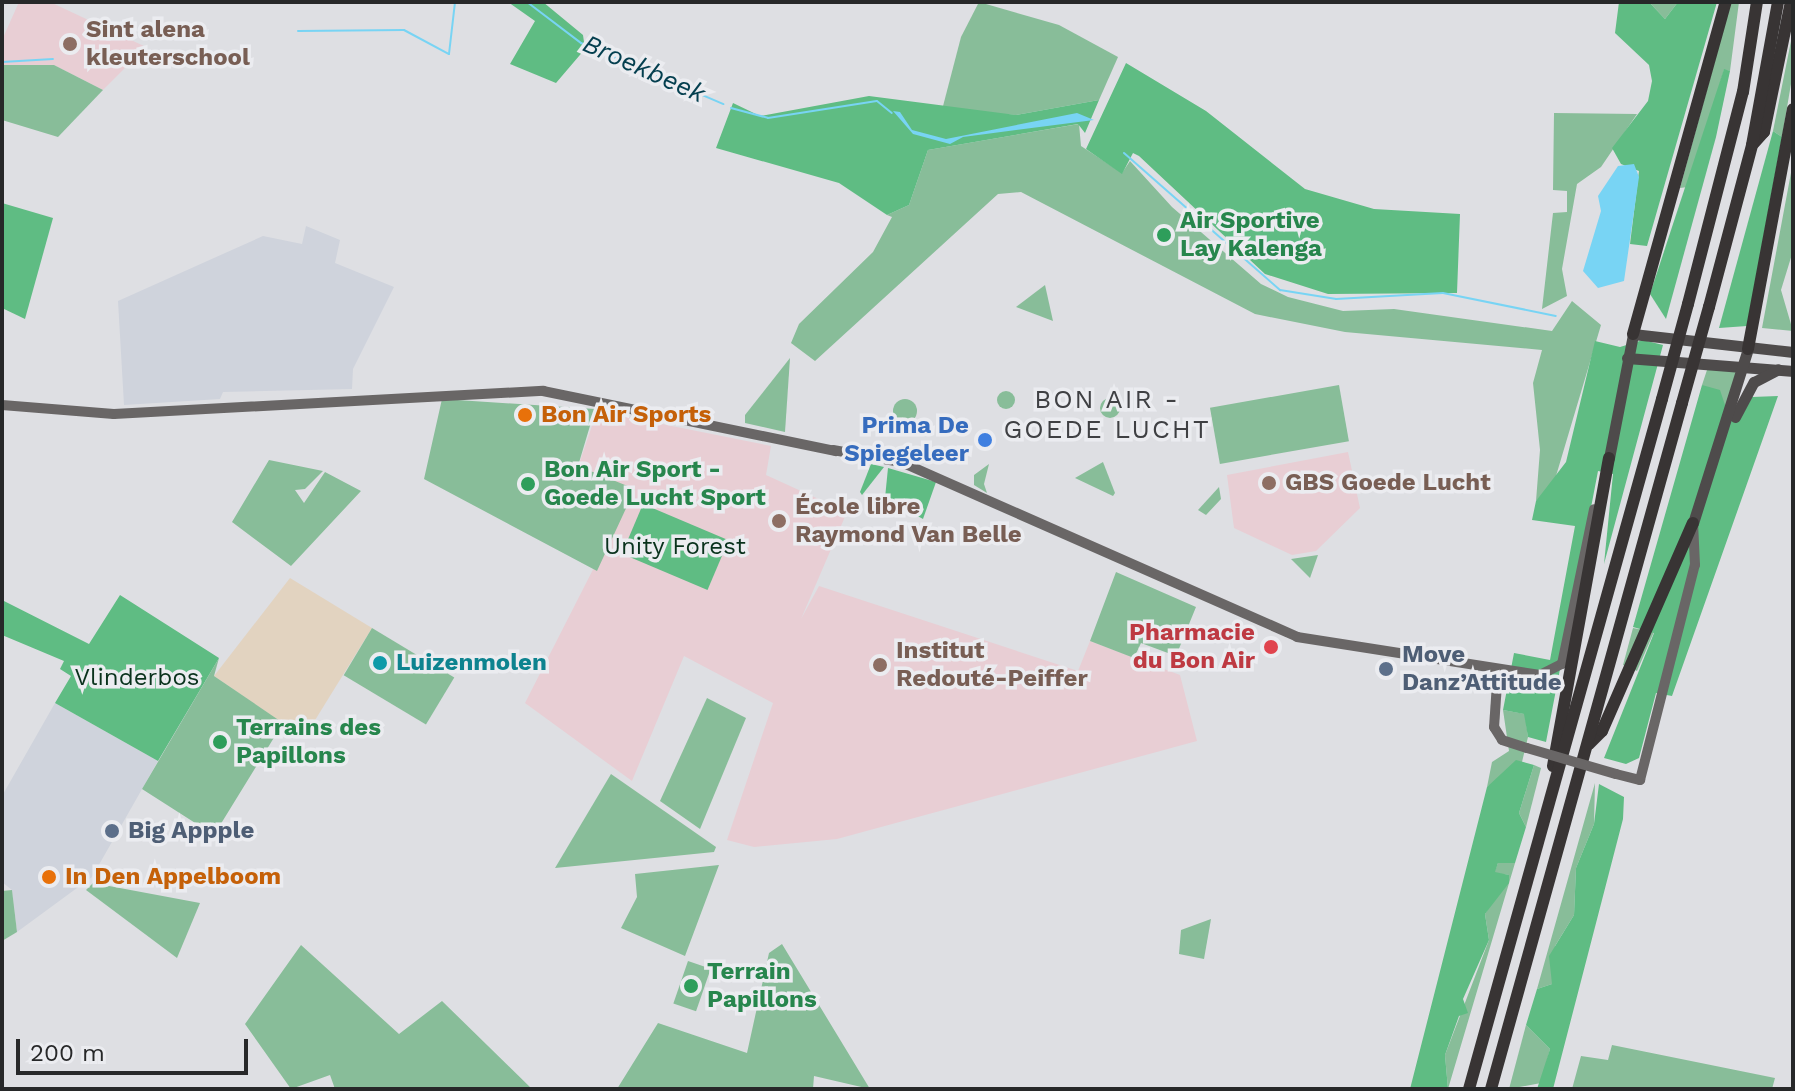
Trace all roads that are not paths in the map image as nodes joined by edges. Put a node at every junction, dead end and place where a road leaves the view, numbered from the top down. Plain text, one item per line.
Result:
1 (1726, 2) edge
2 (1778, 2) edge
3 (1791, 2) edge
4 (1757, 3) edge
5 (1793, 109) edge
6 (1752, 145) junction
7 (1633, 334) junction
8 (1748, 349) junction
9 (1793, 352) edge
10 (1627, 358) junction
11 (1743, 364) junction
12 (1780, 369) junction
13 (1793, 371) edge
14 (2, 405) edge
15 (1727, 427) junction
16 (1609, 458) junction
17 (1693, 523) junction
18 (1498, 669) junction
19 (1587, 746) junction
20 (1547, 812) junction
21 (1469, 1089) edge
22 (1491, 1089) edge

1 - 7 highway
2 - 6 highway
3 - 6 highway
4 - 20 highway, bridge
5 - 8 highway
6 - 19 highway, bridge
7 - 8 main road
7 - 10 main road
8 - 9 main road
8 - 11 main road
10 - 11 main road
10 - 16 main road
11 - 12 main road
11 - 15 main road
12 - 13 main road
12 - 15 main road
14 - 18 main road
15 - 17 main road
16 - 18 main road
16 - 20 highway
17 - 18 main road, bridge
17 - 19 highway
19 - 22 highway
20 - 21 highway

